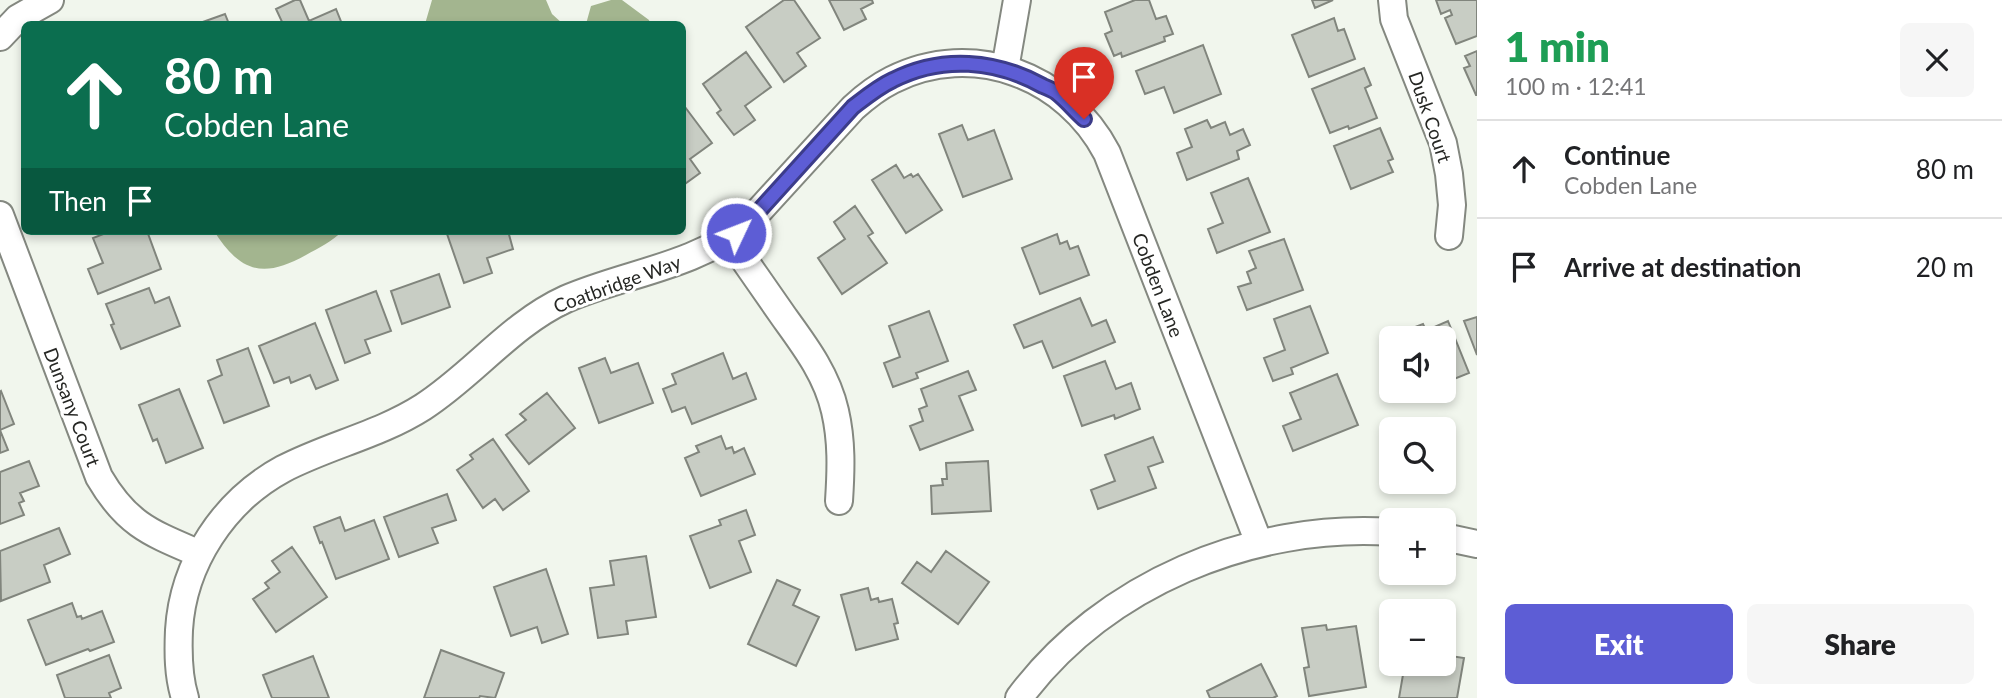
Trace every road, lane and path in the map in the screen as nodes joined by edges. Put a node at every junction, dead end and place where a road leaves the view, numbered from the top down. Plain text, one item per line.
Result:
1 (50, 0) edge
2 (1017, 0) edge
3 (1392, 0) edge
4 (0, 37) edge
5 (1005, 69) junction
6 (0, 215) edge
7 (1449, 236) dead end
8 (729, 238) junction
9 (839, 501) dead end
10 (1379, 532) edge
11 (1456, 540) edge
12 (1259, 543) junction
13 (1477, 544) edge
14 (200, 554) junction
15 (185, 698) edge
16 (1019, 698) edge

1 - 4 street
2 - 5 street
3 - 7 street, Dusk Court
5 - 8 street, Coatbridge Way
5 - 12 street, Cobden Lane
6 - 14 street, Dunsany Court
8 - 9 street
8 - 14 street, Coatbridge Way
10 - 12 street
11 - 13 street
12 - 16 street
14 - 15 street, Coatbridge Way

